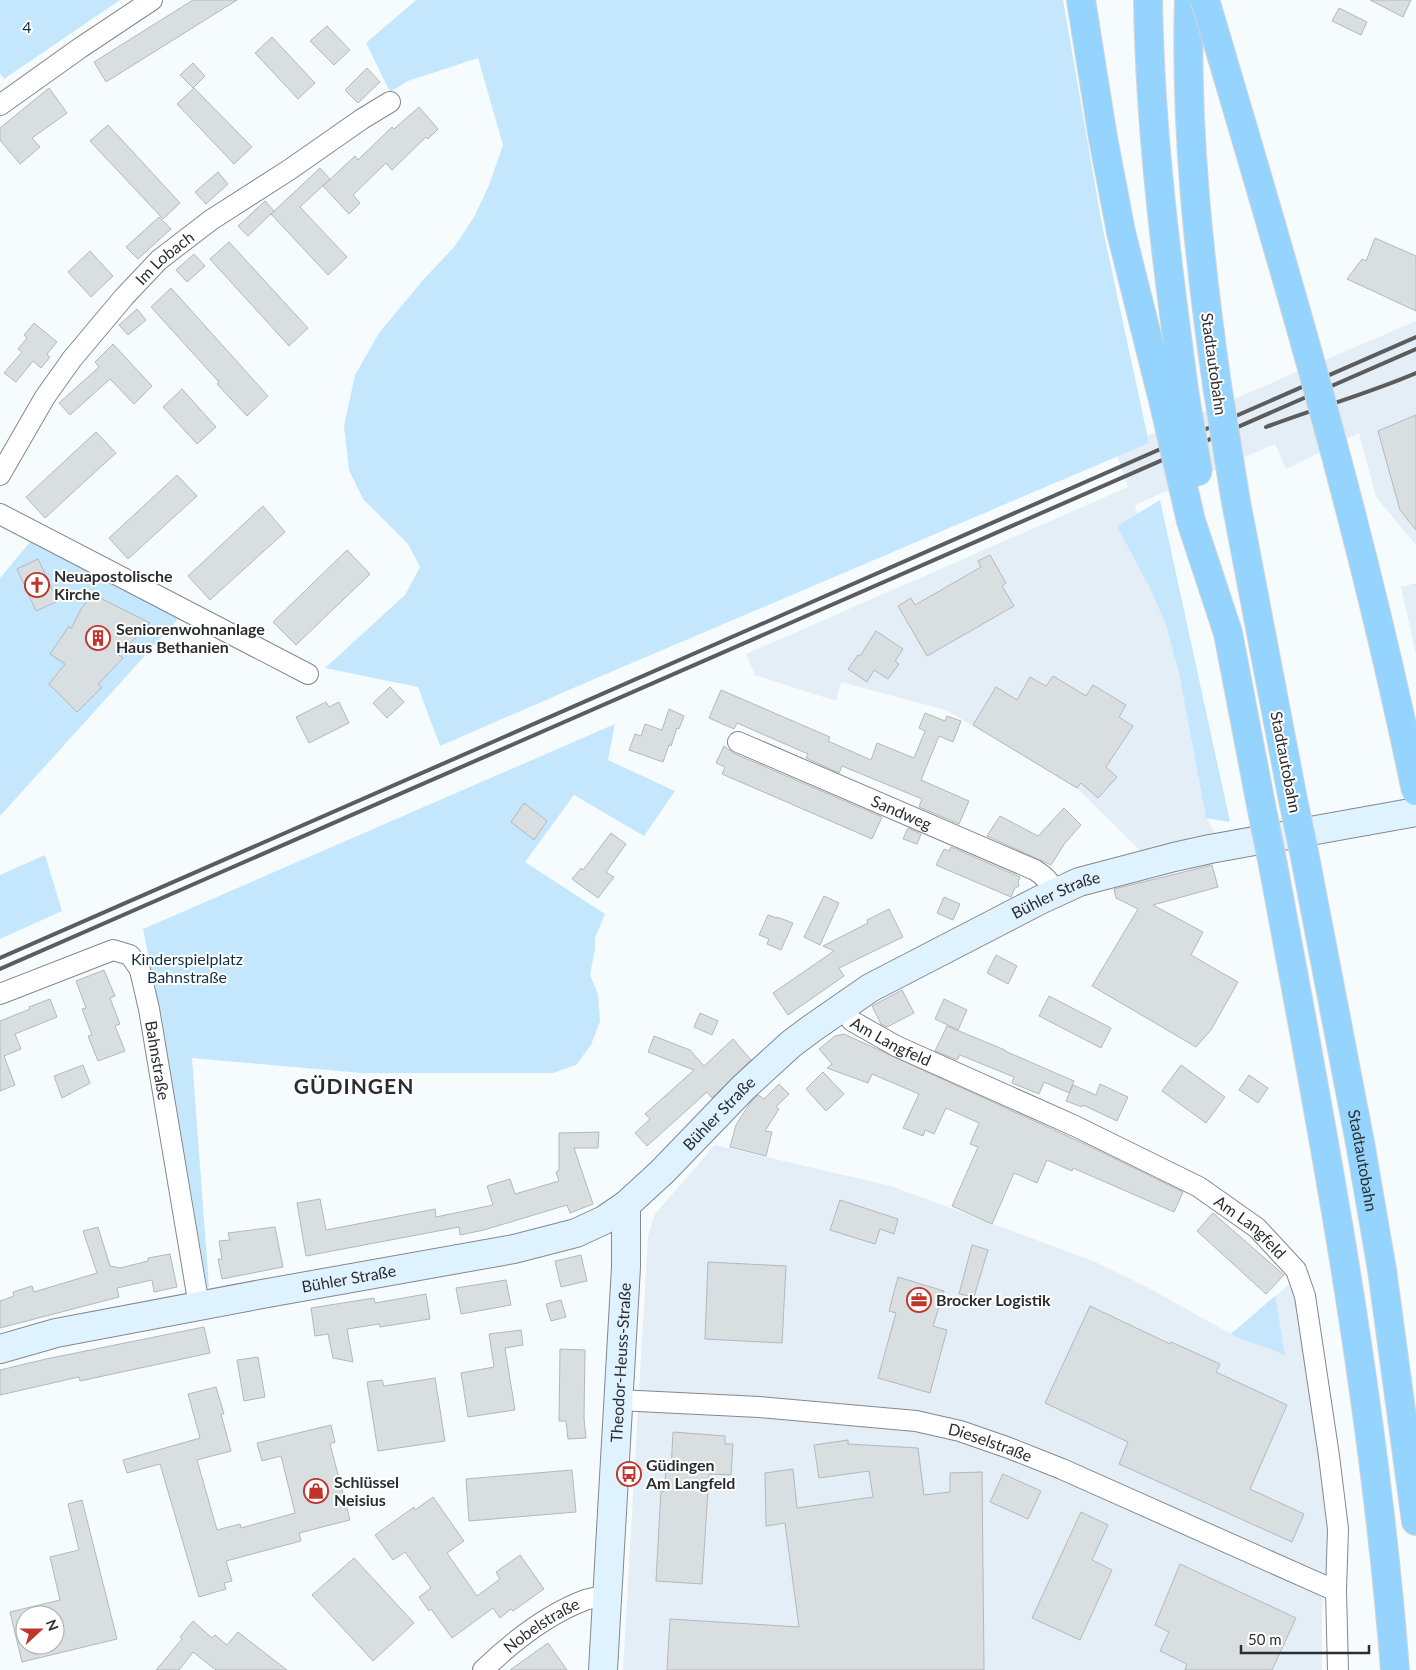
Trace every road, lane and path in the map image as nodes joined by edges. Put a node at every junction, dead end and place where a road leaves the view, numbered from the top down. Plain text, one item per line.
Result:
1 (152, 0) edge
2 (1081, 0) edge
3 (1148, 0) edge
4 (1189, 0) edge
5 (1205, 0) edge
6 (390, 102) dead end
7 (1, 103) edge
8 (1175, 400) junction
9 (0, 475) edge
10 (0, 514) edge
11 (308, 674) dead end
12 (738, 742) dead end
13 (1416, 791) edge
14 (1416, 812) edge
15 (1056, 892) junction
16 (0, 994) edge
17 (842, 1006) junction
18 (626, 1206) junction
19 (199, 1306) junction
20 (0, 1349) edge
21 (618, 1400) junction
22 (1416, 1521) edge
23 (1336, 1591) junction
24 (607, 1595) junction
25 (483, 1670) edge
26 (603, 1670) edge
27 (1338, 1670) edge
28 (1395, 1670) edge

1 - 7 street
2 - 8 highway
3 - 8 highway, Stadtautobahn
4 - 22 highway, Stadtautobahn, bridge
5 - 13 highway, bridge
6 - 9 street, Im Lobach
8 - 28 highway, Stadtautobahn, bridge
10 - 11 street
12 - 15 street, Sandweg
14 - 15 main road, Bühler Straße
15 - 17 main road, Bühler Straße
16 - 19 street, Bahnstraße
17 - 18 main road, Bühler Straße
17 - 23 street, Am Langfeld
18 - 19 main road, Bühler Straße
18 - 21 main road, Theodor-Heuss-Straße
19 - 20 main road, Bühler Straße
21 - 23 street, Dieselstraße
21 - 24 main road, Theodor-Heuss-Straße
23 - 27 street, Am Langfeld
24 - 25 street, Nobelstraße
24 - 26 main road, Theodor-Heuss-Straße

